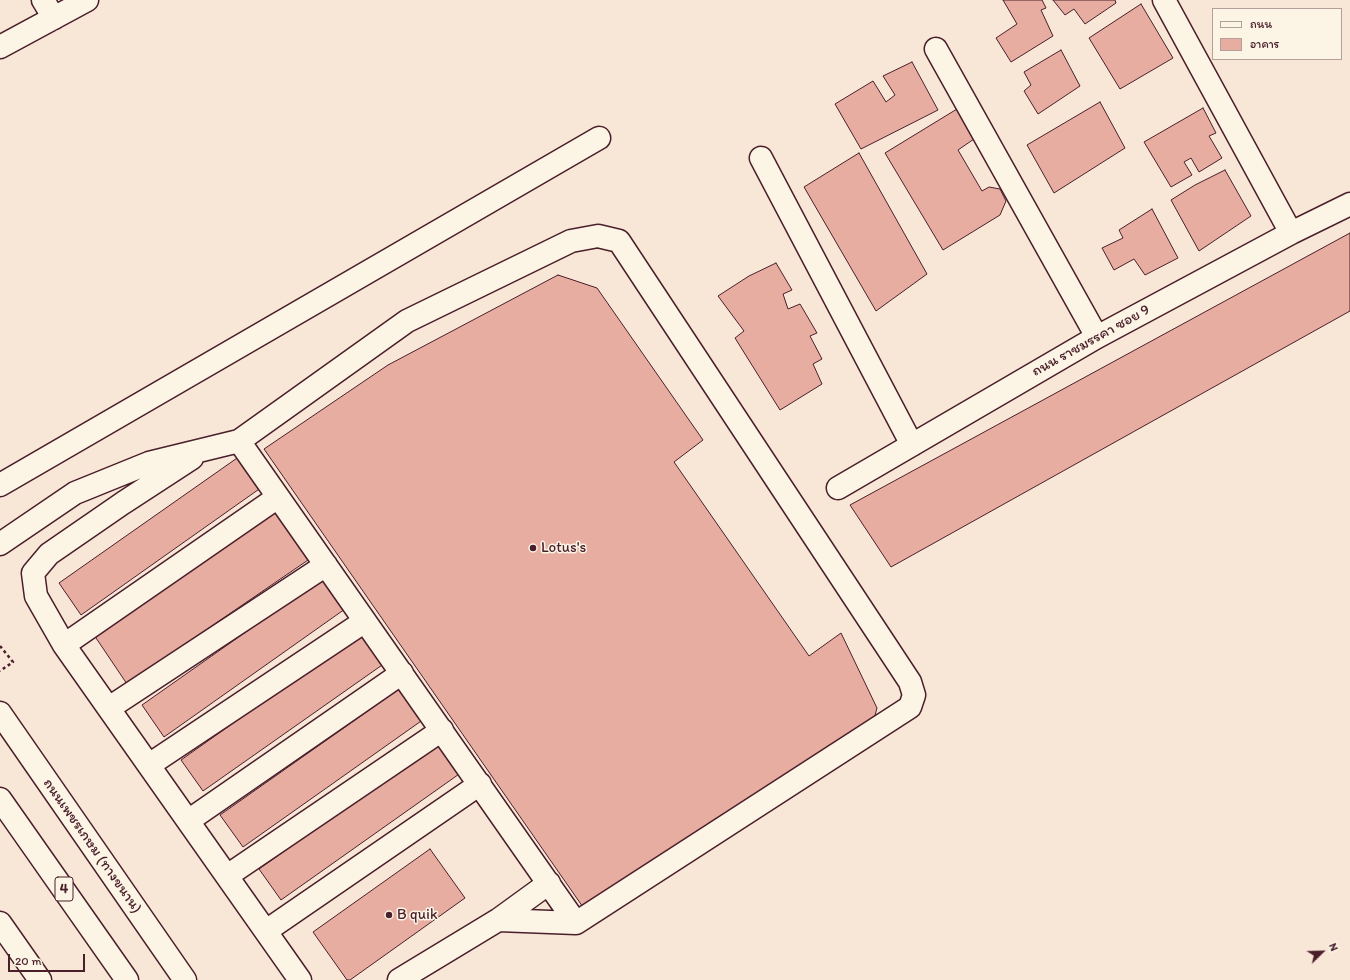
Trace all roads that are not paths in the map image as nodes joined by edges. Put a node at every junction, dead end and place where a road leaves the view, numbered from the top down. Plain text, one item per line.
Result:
1 (87, 0) edge
2 (1164, 0) edge
3 (48, 9) edge
4 (0, 47) edge
5 (936, 49) dead end
6 (599, 138) dead end
7 (761, 158) dead end
8 (1350, 204) edge
9 (1290, 233) junction
10 (1097, 337) junction
11 (239, 441) junction
12 (912, 445) junction
13 (205, 449) junction
14 (0, 485) edge
15 (838, 488) dead end
16 (278, 497) junction
17 (0, 544) edge
18 (326, 565) junction
19 (365, 621) junction
20 (64, 645) junction
21 (402, 673) junction
22 (109, 708) junction
23 (0, 713) edge
24 (442, 730) junction
25 (149, 765) junction
26 (480, 784) junction
27 (0, 791) edge
28 (0, 799) edge
29 (188, 821) junction
30 (28, 838) junction
31 (227, 876) junction
32 (549, 883) junction
33 (498, 920) junction
34 (0, 923) edge
35 (576, 923) junction
36 (266, 931) junction
37 (40, 980) edge
38 (127, 980) edge
39 (185, 980) edge
40 (300, 980) edge
41 (399, 980) edge

1 - 3 main road
2 - 9 main road
3 - 4 main road
5 - 10 main road
6 - 14 main road
7 - 12 main road
8 - 9 main road, ถนน ราชมรรคา ซอย 9
9 - 10 main road, ถนน ราชมรรคา ซอย 9
10 - 12 main road, ถนน ราชมรรคา ซอย 9
11 - 13 main road
11 - 16 main road
11 - 35 main road
12 - 15 main road, ถนน ราชมรรคา ซอย 9
13 - 17 main road
13 - 20 main road
16 - 18 main road
16 - 20 main road
18 - 19 main road
18 - 22 main road
19 - 21 main road
19 - 25 main road
20 - 22 main road
21 - 24 main road
21 - 29 main road
22 - 25 main road
23 - 39 main road, ถนนเพชรเกษม (ทางขนาน)
24 - 26 main road
24 - 31 main road
25 - 29 main road
26 - 32 main road
26 - 36 main road
27 - 30 main road
28 - 30 main road, 4
29 - 31 main road
30 - 38 main road, 4
31 - 36 main road
32 - 33 main road
32 - 35 main road
33 - 35 main road
33 - 41 main road
34 - 37 main road
36 - 40 main road

